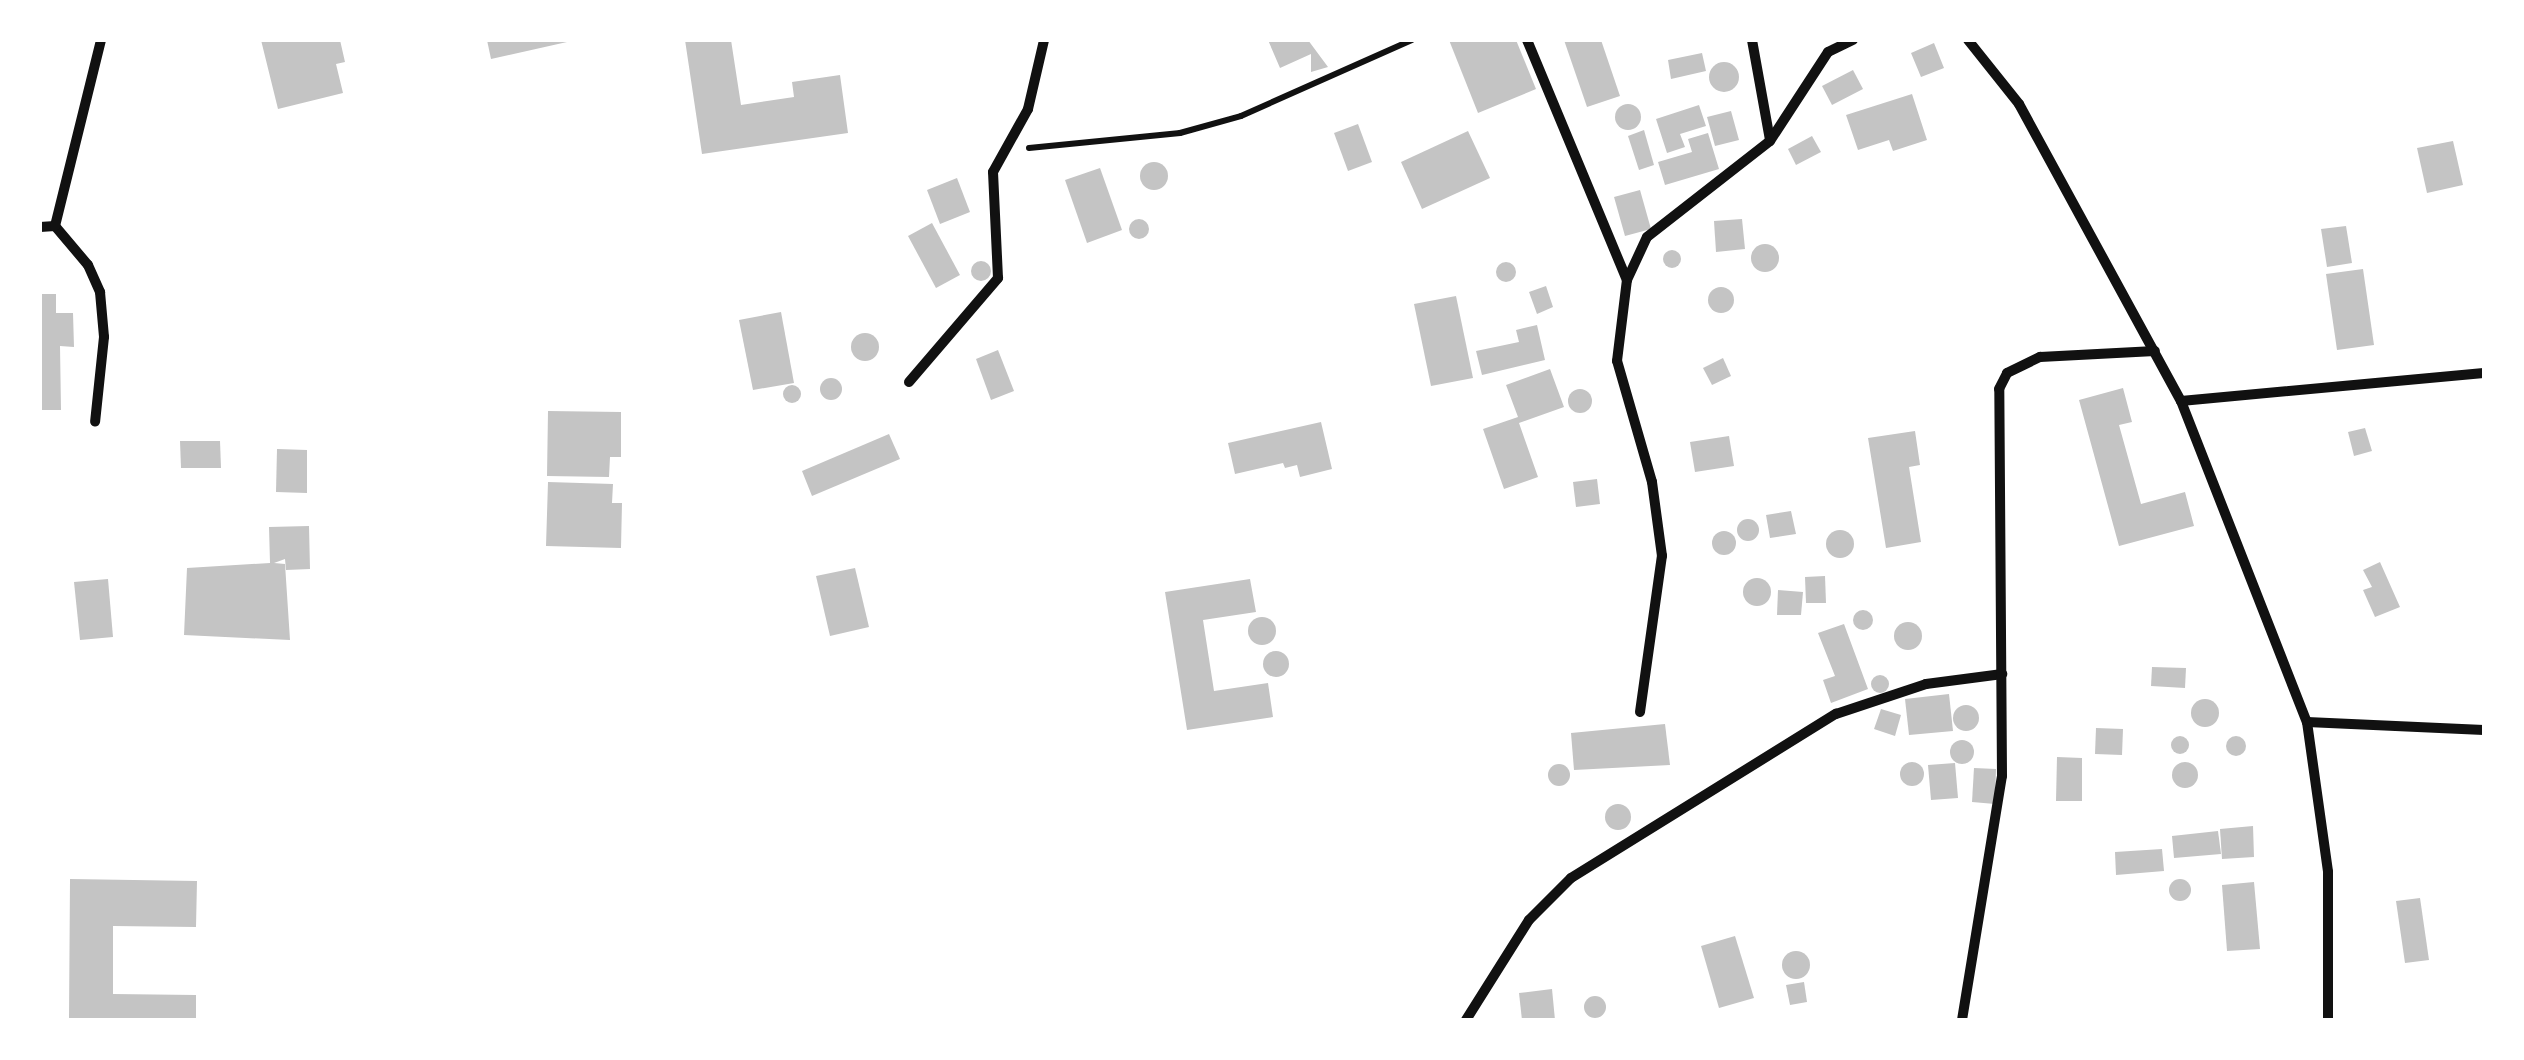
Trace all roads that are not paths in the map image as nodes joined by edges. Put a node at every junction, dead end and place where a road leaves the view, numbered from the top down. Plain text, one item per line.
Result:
1 (101, 40) edge
2 (1044, 40) edge
3 (1527, 40) edge
4 (1752, 40) edge
5 (1853, 40) edge
6 (1968, 40) edge
7 (1770, 141) junction
8 (55, 226) junction
9 (40, 227) edge
10 (1627, 280) junction
11 (2154, 351) junction
12 (2484, 374) edge
13 (908, 382) dead end
14 (2181, 401) junction
15 (95, 422) dead end
16 (2002, 674) junction
17 (1640, 712) dead end
18 (2306, 722) junction
19 (2484, 730) edge
20 (1466, 1020) edge
21 (1962, 1020) edge
22 (2328, 1020) edge

1 - 8 street
2 - 13 street
3 - 10 street
4 - 7 street
5 - 7 street
6 - 11 street
7 - 10 street
8 - 9 street
8 - 15 street
10 - 17 street
11 - 14 street
11 - 16 street
12 - 14 street
14 - 18 street
16 - 20 street
16 - 21 street
18 - 19 street
18 - 22 street

